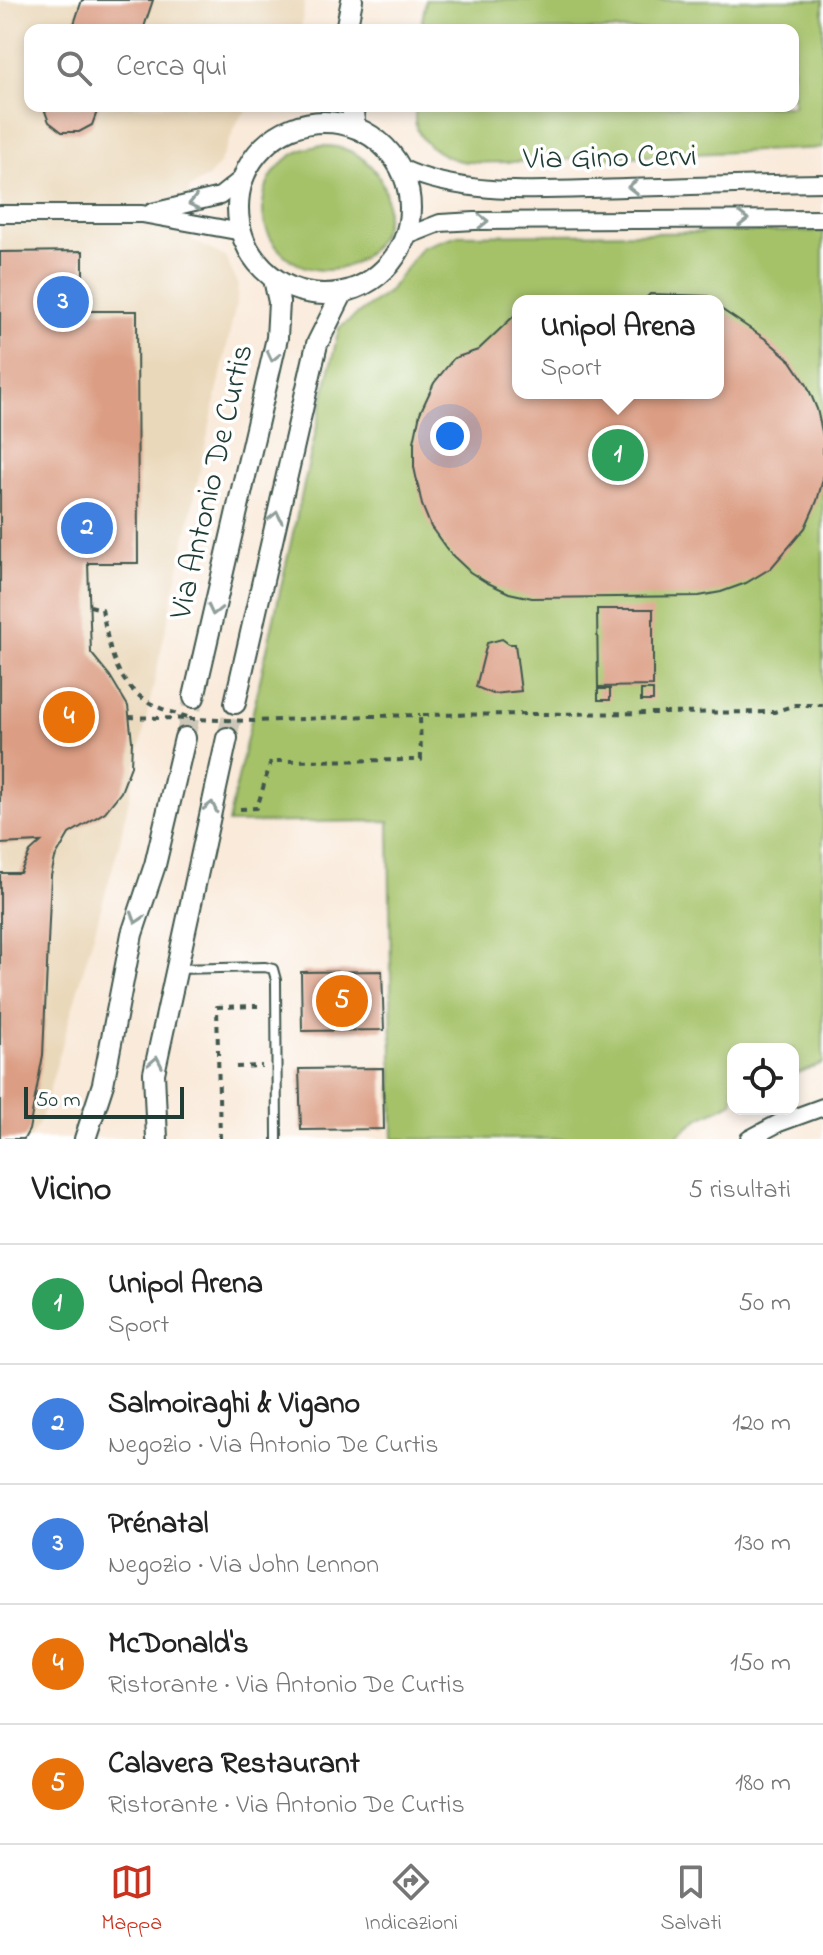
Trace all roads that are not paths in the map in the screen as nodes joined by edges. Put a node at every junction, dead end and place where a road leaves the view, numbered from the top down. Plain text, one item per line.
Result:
1 (352, 0) edge
2 (346, 24) edge
3 (306, 112) edge
4 (354, 116) edge
5 (291, 128) junction
6 (401, 168) junction
7 (240, 180) junction
8 (823, 183) edge
9 (0, 214) edge
10 (142, 214) junction
11 (823, 219) edge
12 (242, 232) junction
13 (407, 236) junction
14 (274, 279) junction
15 (341, 296) junction
16 (194, 697) tunnel mouth
17 (235, 703) tunnel mouth
18 (185, 738) tunnel mouth
19 (227, 738) tunnel mouth
20 (175, 969) junction
21 (823, 1107) edge
22 (85, 1139) edge
23 (157, 1139) edge
24 (277, 1139) edge
25 (749, 1139) edge

1 - 2 street
3 - 5 street
4 - 5 street
4 - 6 street
5 - 7 street
8 -> 6 street, Via Gino Cervi
6 - 13 street
7 -> 10 street
7 - 12 street
9 - 10 street
10 - 12 street
13 -> 11 street, Via Gino Cervi
12 - 14 street
13 - 15 street
14 - 15 street
14 -> 16 street, Via Antonio De Curtis
17 -> 15 street
18 -> 22 street
20 -> 19 street
23 -> 20 street
20 - 24 lane
21 - 25 street

